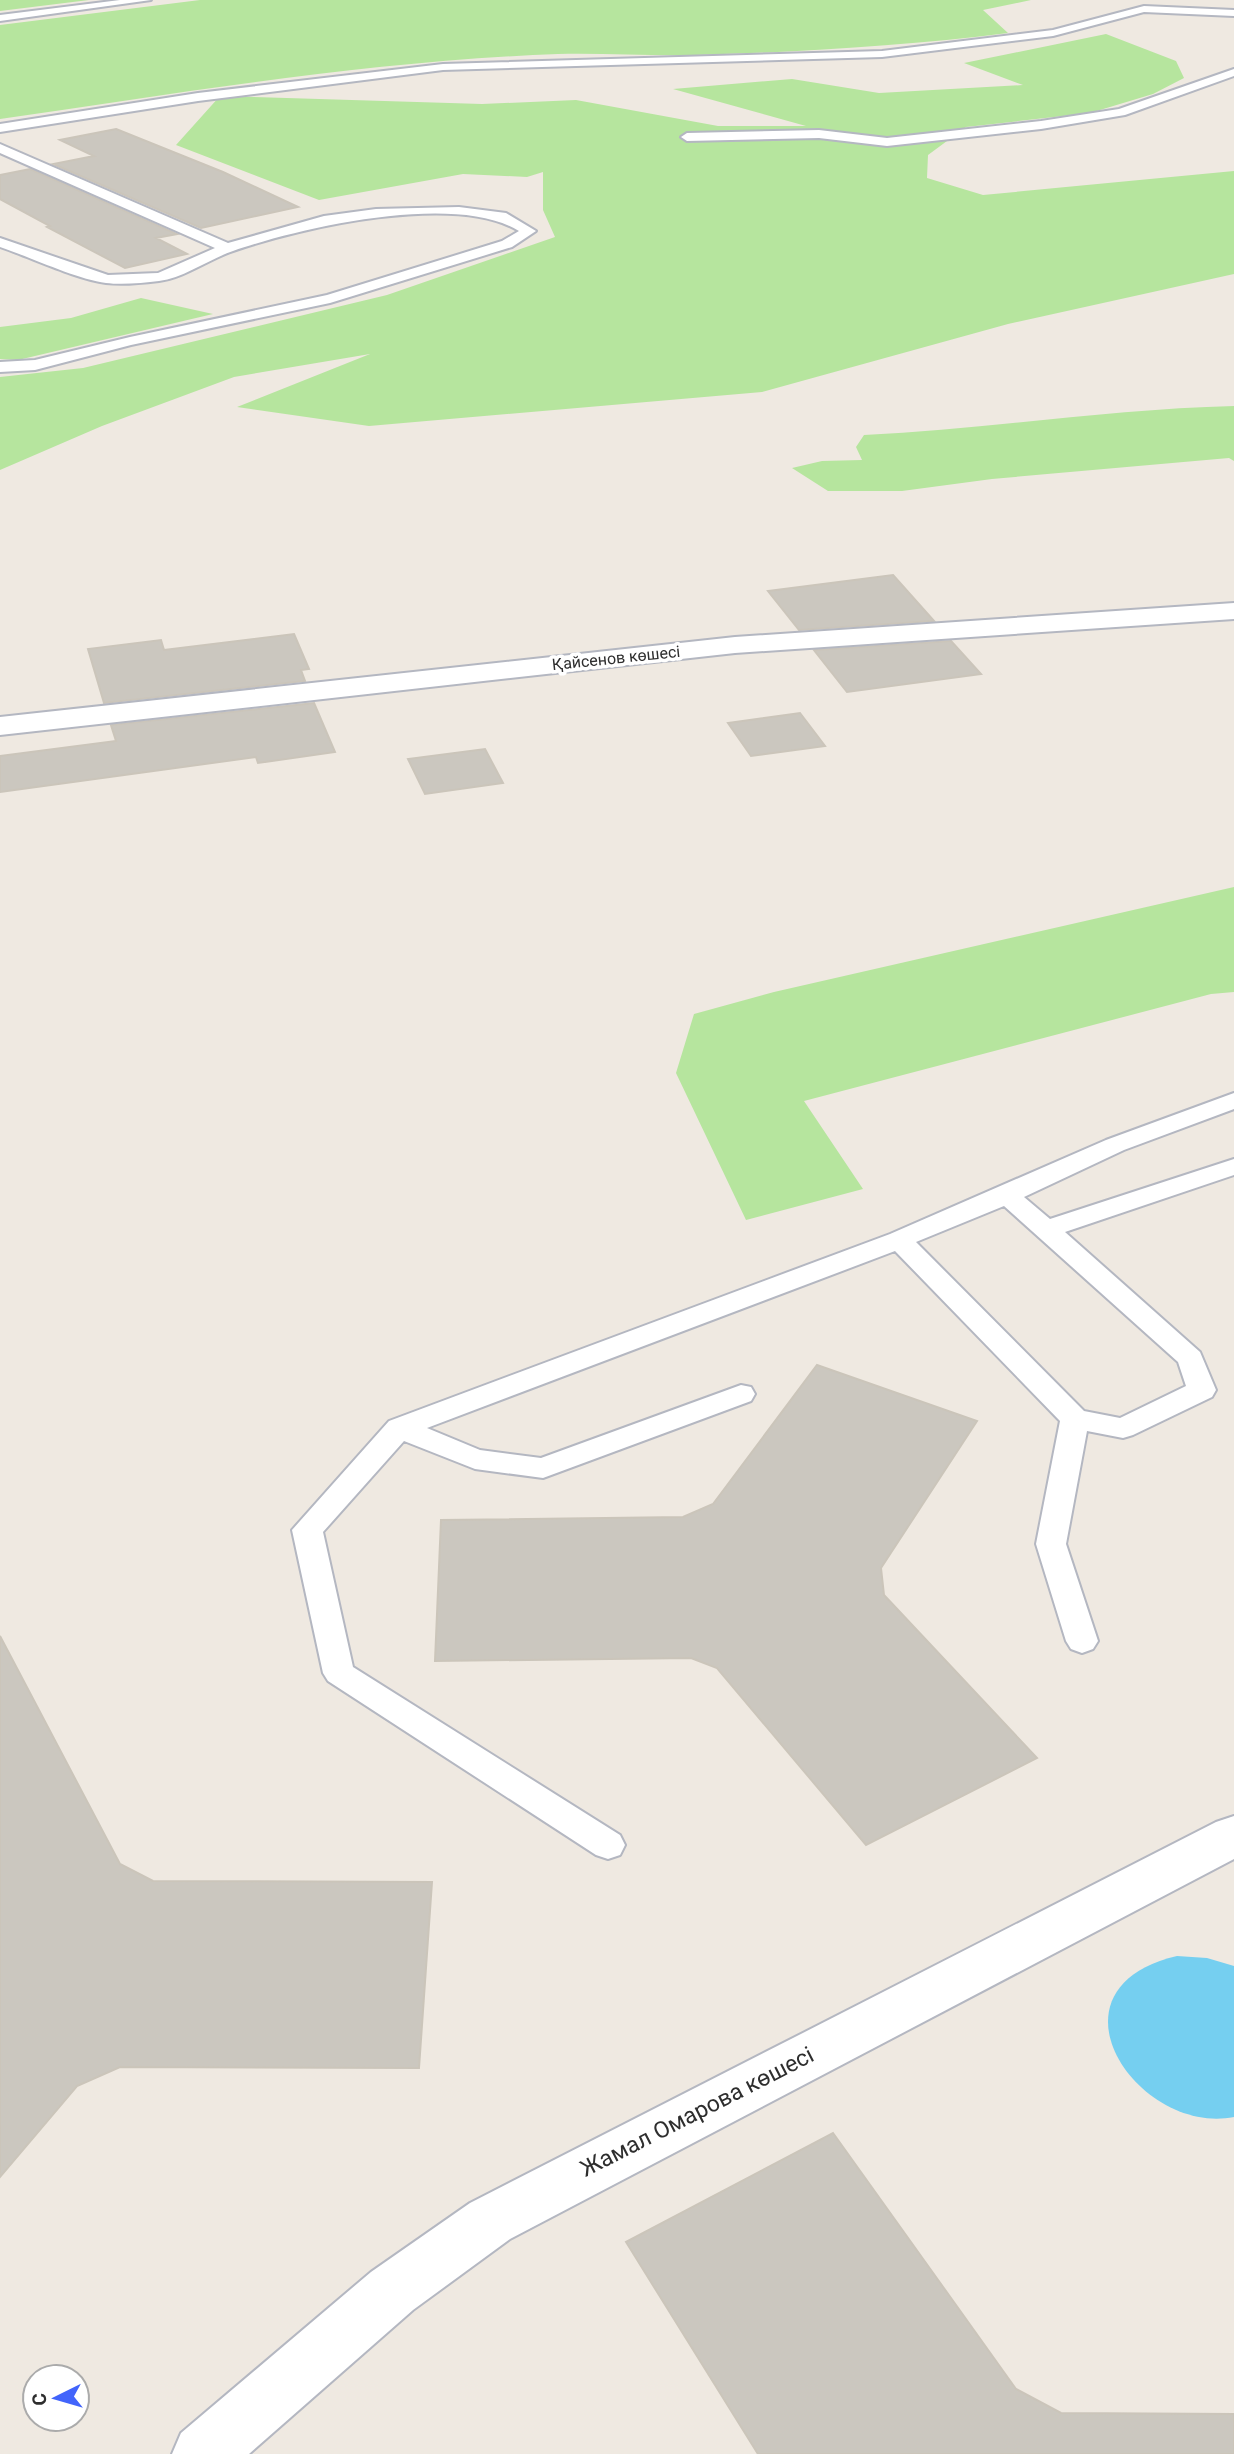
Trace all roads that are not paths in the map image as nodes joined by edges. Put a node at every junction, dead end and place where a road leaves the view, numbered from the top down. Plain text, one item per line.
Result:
1 (146, 0) edge
2 (1234, 13) edge
3 (0, 18) edge
4 (1234, 72) edge
5 (0, 128) edge
6 (687, 137) dead end
7 (0, 148) edge
8 (0, 243) edge
9 (227, 248) junction
10 (0, 367) edge
11 (1234, 611) edge
12 (0, 726) edge
13 (1234, 1100) edge
14 (1234, 1167) edge
15 (1007, 1195) junction
16 (1048, 1229) junction
17 (899, 1240) junction
18 (741, 1394) dead end
19 (1076, 1419) junction
20 (400, 1428) junction
21 (1082, 1641) dead end
22 (1234, 1836) edge
23 (608, 1845) dead end
24 (203, 2454) edge

1 - 3 lane
2 - 5 lane
4 - 6 lane
7 - 9 lane
8 - 9 lane
9 - 10 lane
11 - 12 street, Қайсенов көшесі
13 - 15 lane
14 - 16 lane
15 - 16 lane
15 - 17 lane
16 - 19 lane
17 - 19 lane
17 - 20 lane
18 - 20 lane
19 - 21 lane
20 - 23 lane
22 - 24 street, Жамал Омарова көшесі

